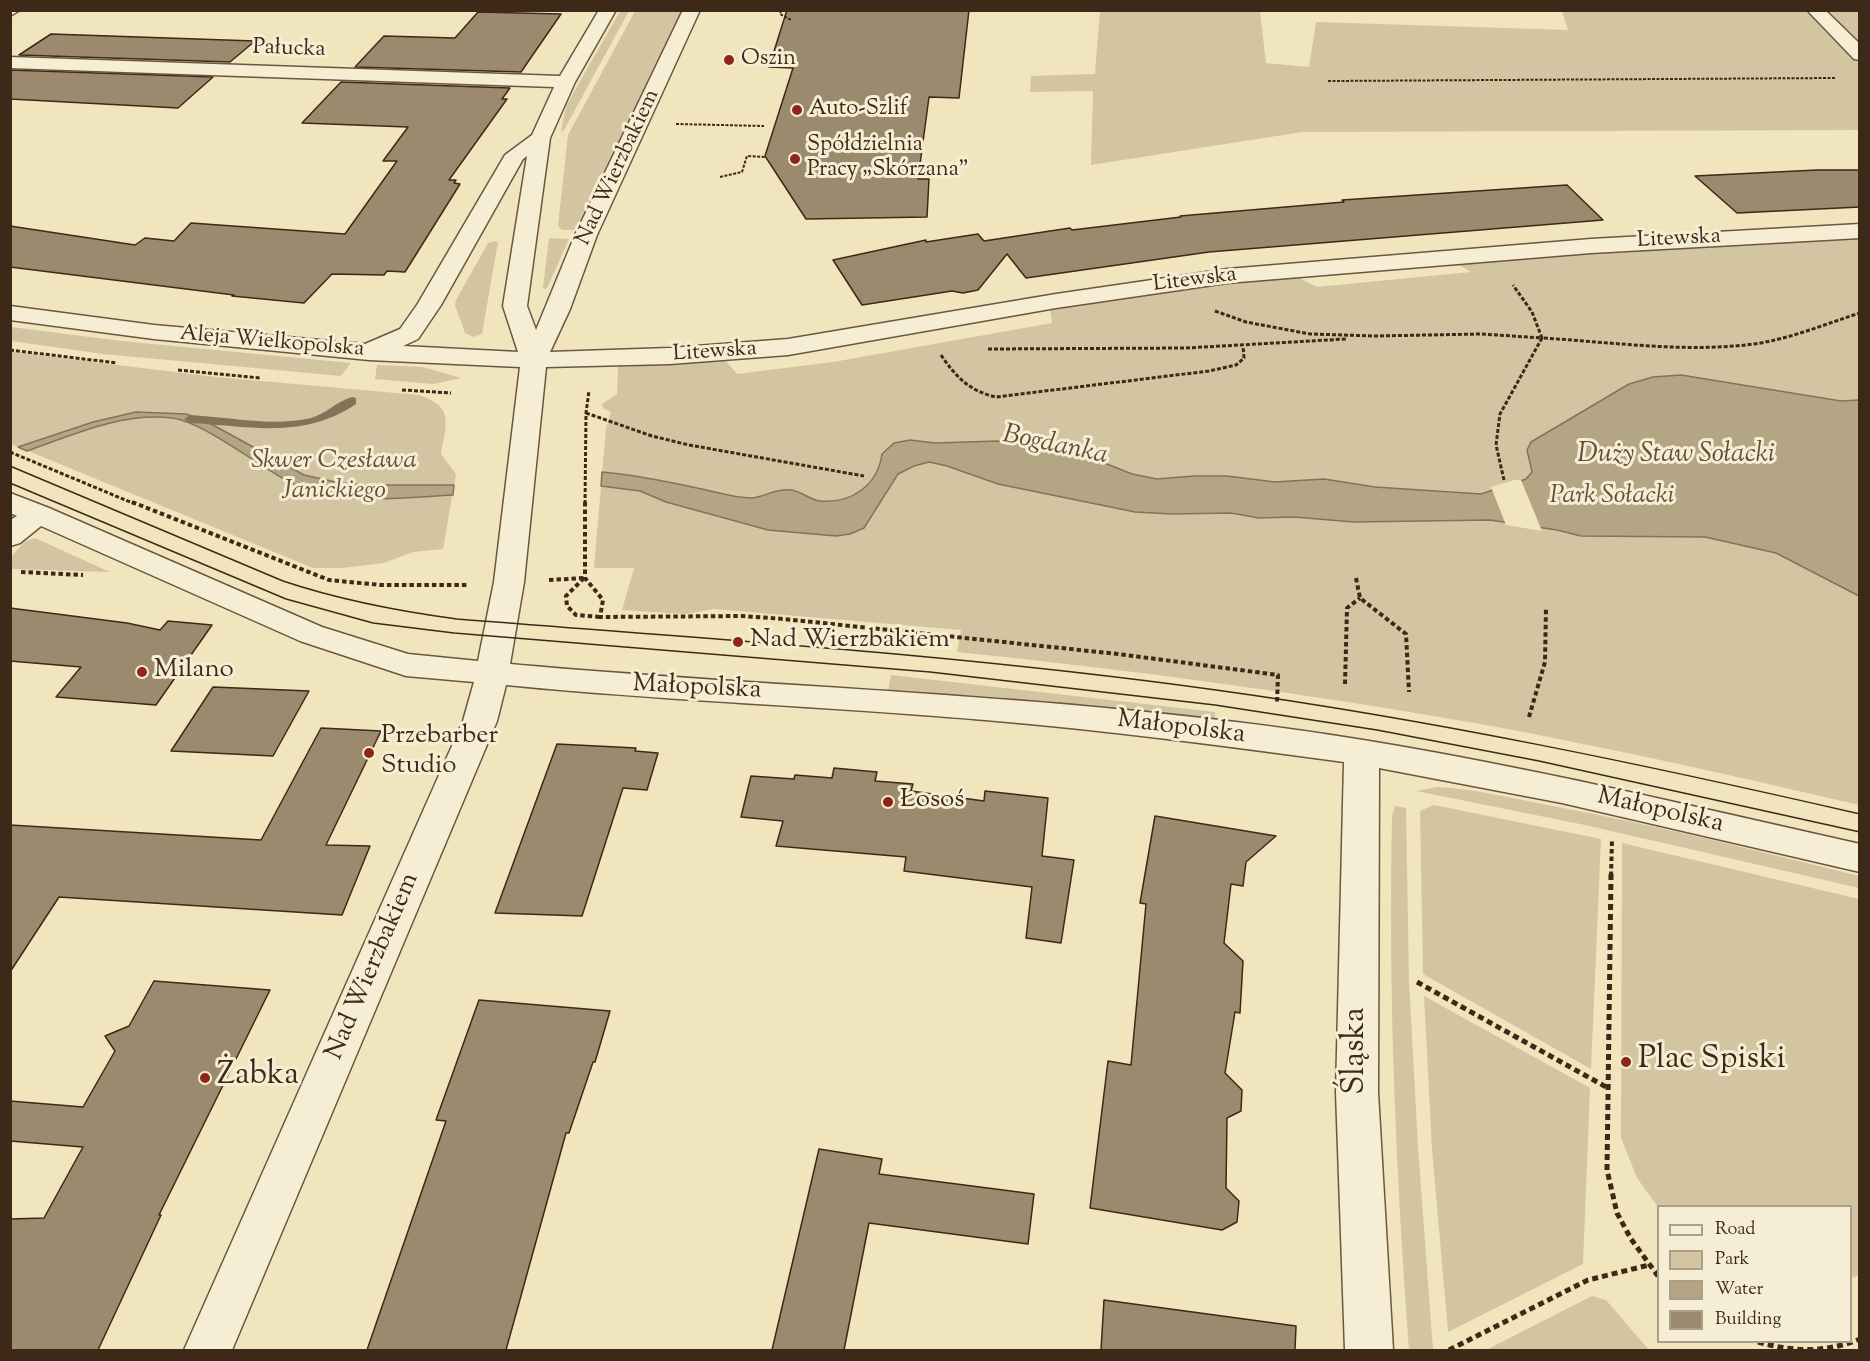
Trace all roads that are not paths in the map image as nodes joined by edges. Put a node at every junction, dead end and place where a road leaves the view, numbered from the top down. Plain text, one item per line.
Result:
1 (608, 10) edge
2 (692, 10) edge
3 (1815, 10) edge
4 (1833, 30) junction
5 (1860, 31) edge
6 (1860, 55) edge
7 (10, 62) edge
8 (566, 82) junction
9 (540, 138) junction
10 (1860, 231) edge
11 (10, 313) edge
12 (369, 352) junction
13 (534, 360) junction
14 (10, 502) edge
15 (39, 514) junction
16 (10, 537) edge
17 (492, 675) junction
18 (1362, 752) junction
19 (1860, 858) edge
20 (208, 1350) edge
21 (1369, 1350) edge

1 - 8 street, Nad Wierzbakiem
2 - 13 street, Nad Wierzbakiem
3 - 4 street
4 - 5 street
4 - 6 street
7 - 8 street, Pałucka
8 - 9 street, Nad Wierzbakiem
9 - 12 street
9 - 13 street, Nad Wierzbakiem
10 - 13 street, Litewska
11 - 12 street, Aleja Wielkopolska
12 - 13 street, Aleja Wielkopolska
13 - 17 street, Nad Wierzbakiem
14 - 15 street
15 - 16 street
15 - 17 street
17 - 18 street, Małopolska
17 - 20 street, Nad Wierzbakiem
18 - 19 street, Małopolska
18 - 21 street, Śląska

